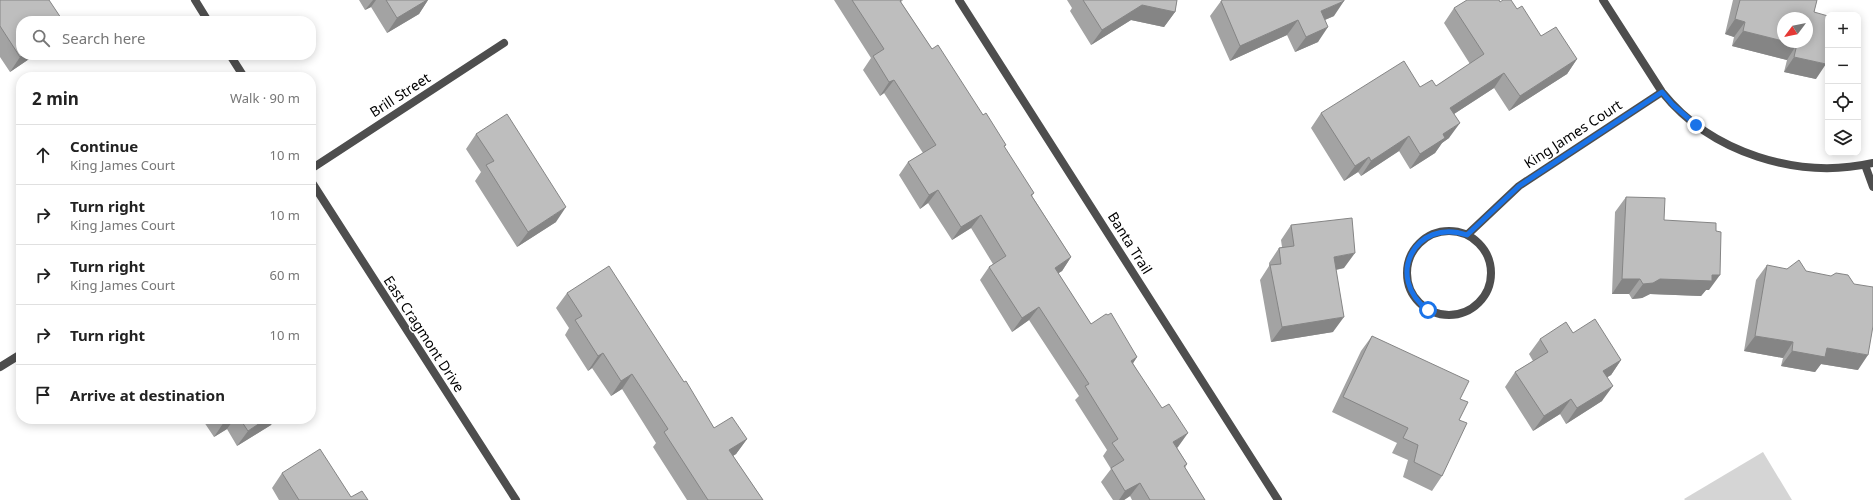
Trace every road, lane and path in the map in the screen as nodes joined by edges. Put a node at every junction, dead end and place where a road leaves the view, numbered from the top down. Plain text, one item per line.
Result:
1 (195, 0) edge
2 (960, 0) edge
3 (1603, 0) edge
4 (205, 16) edge
5 (504, 43) dead end
6 (233, 60) edge
7 (241, 72) edge
8 (1662, 92) junction
9 (1869, 164) edge
10 (316, 166) edge
11 (1873, 187) edge
12 (316, 189) edge
13 (1467, 235) junction
14 (16, 357) edge
15 (0, 367) edge
16 (516, 500) edge
17 (1278, 500) edge

1 - 4 street
2 - 17 street, Banta Trail
3 - 8 street
5 - 10 street, Brill Street
6 - 7 street
8 - 9 street
8 - 13 street, King James Court
9 - 11 street
12 - 16 street, East Cragmont Drive
13 - 13 street
14 - 15 street

